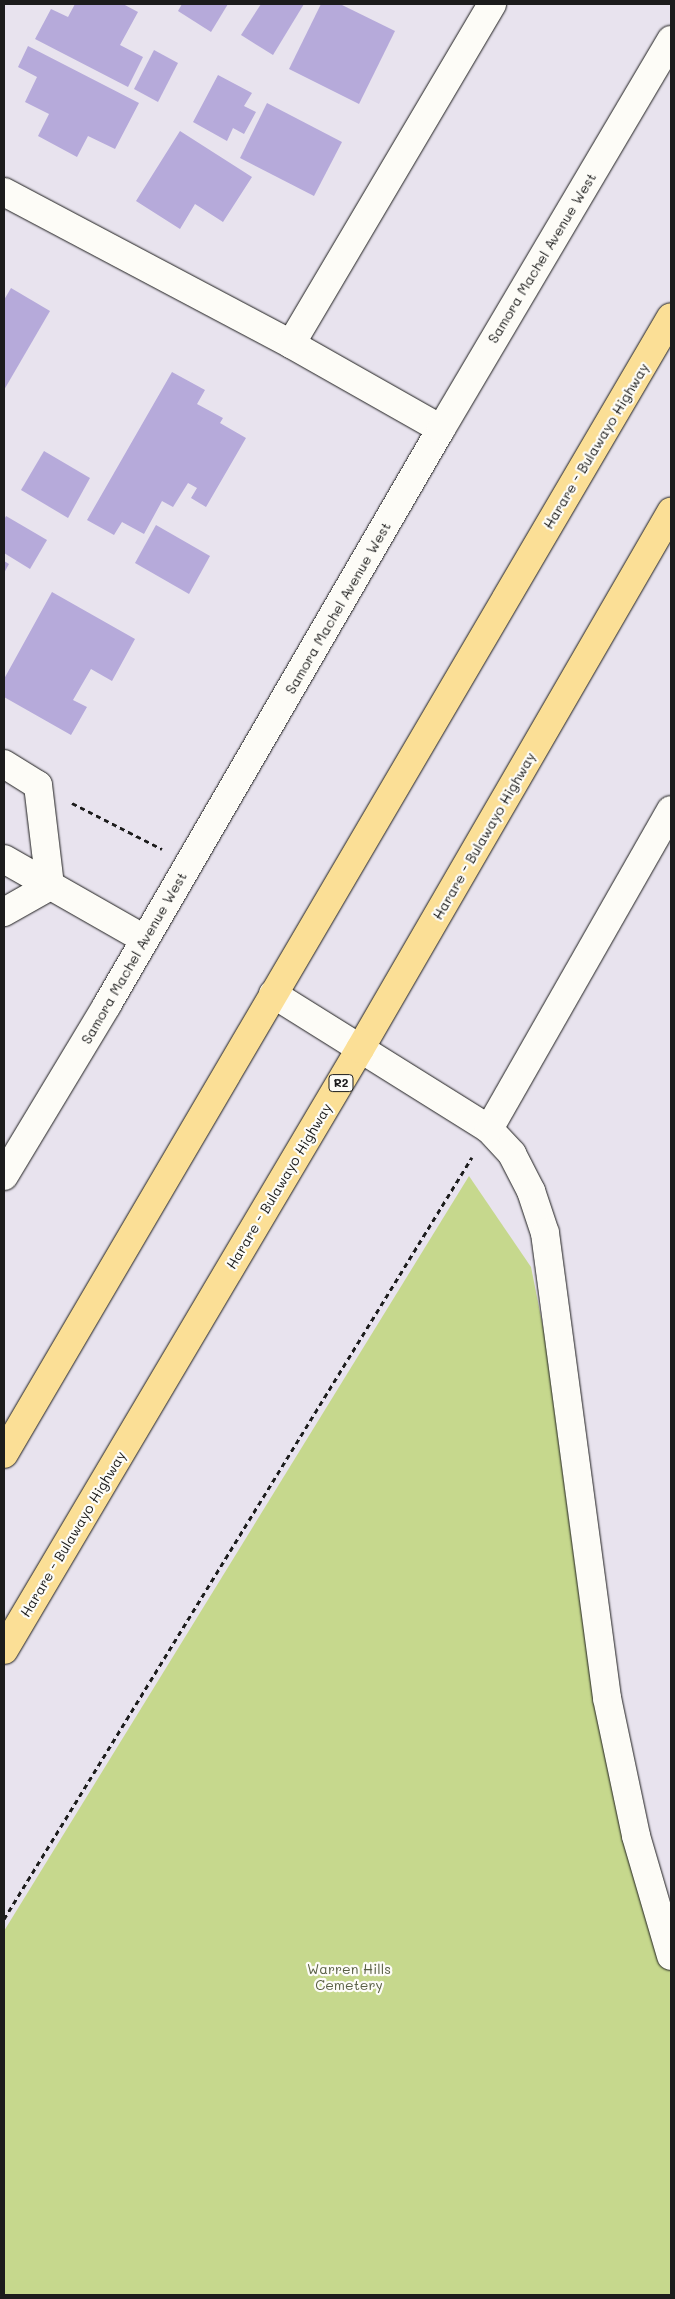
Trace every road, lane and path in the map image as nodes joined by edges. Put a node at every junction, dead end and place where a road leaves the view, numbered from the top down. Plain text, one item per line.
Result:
1 (492, 4) edge
2 (671, 40) edge
3 (4, 192) edge
4 (671, 318) edge
5 (291, 344) junction
6 (441, 429) junction
7 (671, 512) edge
8 (4, 764) edge
9 (38, 785) junction
10 (671, 810) edge
11 (4, 859) edge
12 (189, 863) junction
13 (50, 886) junction
14 (4, 912) edge
15 (144, 939) junction
16 (273, 994) junction
17 (360, 1049) junction
18 (489, 1129) junction
19 (4, 1176) edge
20 (4, 1454) edge
21 (4, 1650) edge
22 (4, 1919) edge
23 (671, 1956) edge

1 - 5 street
2 - 6 street, Samora Machel Avenue West
3 - 5 street
4 - 16 highway, Harare - Bulawayo Highway
5 - 6 street
6 - 12 street, Samora Machel Avenue West
7 - 17 highway, Harare - Bulawayo Highway / R2
8 - 9 street
9 - 12 path
9 - 13 street
10 - 18 street
11 - 13 street
12 - 15 street, Samora Machel Avenue West
13 - 14 street
13 - 15 street
15 - 19 street, Samora Machel Avenue West
16 - 17 street
16 - 20 highway, Harare - Bulawayo Highway
17 - 18 street
17 - 21 highway, Harare - Bulawayo Highway / R2
18 - 22 path
18 - 23 street

